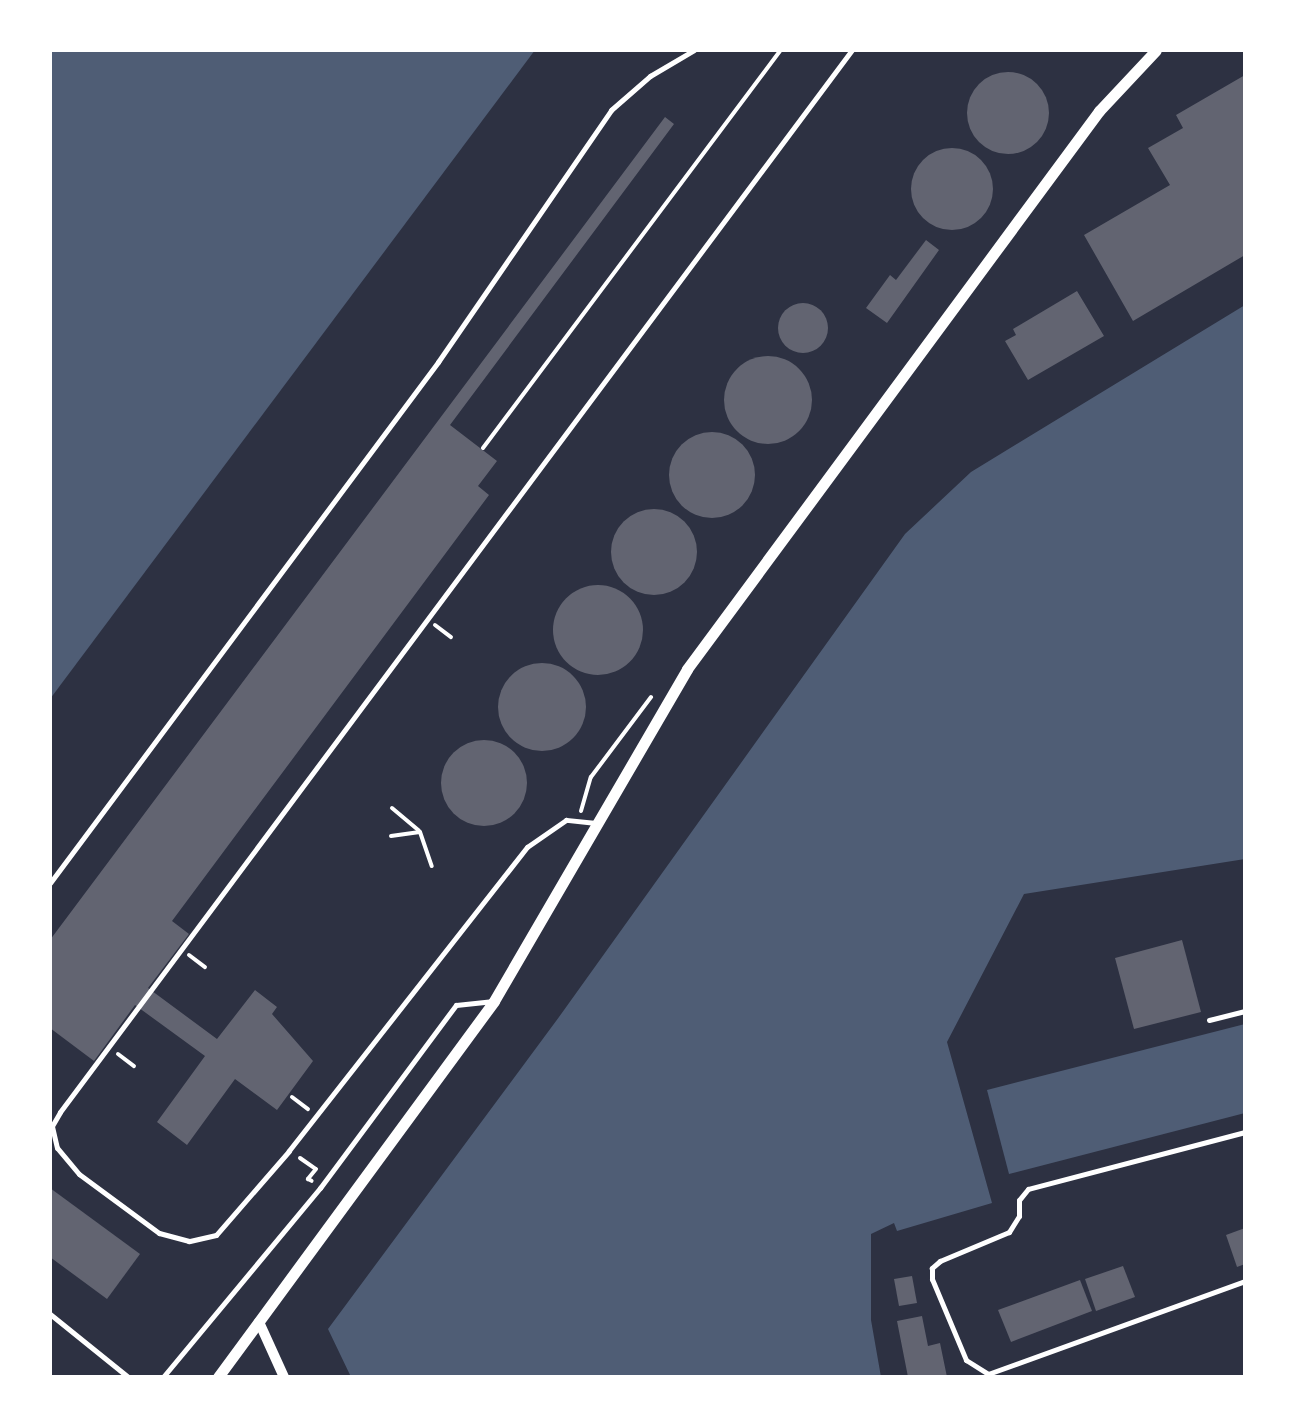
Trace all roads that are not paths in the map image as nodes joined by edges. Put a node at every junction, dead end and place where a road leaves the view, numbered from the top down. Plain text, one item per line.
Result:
1 (694, 50) edge
2 (852, 50) edge
3 (1156, 50) edge
4 (598, 824) junction
5 (50, 883) edge
6 (494, 1001) junction
7 (1245, 1011) edge
8 (1209, 1020) dead end
9 (1245, 1132) edge
10 (1245, 1281) edge
11 (50, 1314) edge
12 (258, 1322) junction
13 (128, 1377) edge
14 (163, 1377) edge
15 (218, 1377) edge
16 (284, 1377) edge

1 - 5 lane
2 - 4 lane
3 - 4 street
4 - 6 street
6 - 12 street
6 - 14 lane
7 - 8 lane
9 - 10 lane
11 - 13 lane
12 - 15 street
12 - 16 street

